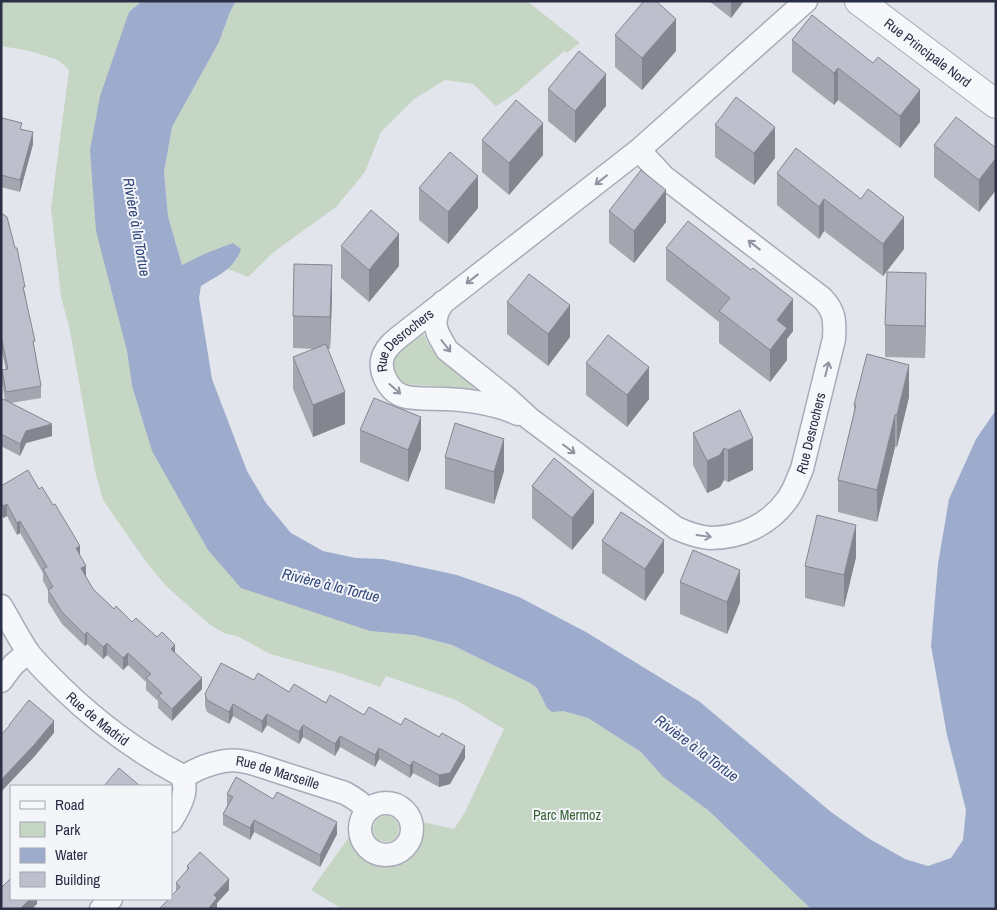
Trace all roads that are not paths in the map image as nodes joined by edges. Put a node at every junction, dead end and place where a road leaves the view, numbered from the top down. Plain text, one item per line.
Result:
1 (806, 1) edge
2 (859, 1) edge
3 (996, 104) edge
4 (639, 150) junction
5 (443, 302) junction
6 (530, 419) junction
7 (1, 606) edge
8 (28, 652) junction
9 (1, 681) edge
10 (183, 778) junction
11 (368, 810) dead end
12 (172, 820) edge
13 (110, 900) edge
14 (101, 909) edge

1 - 4 street, Rue Desrochers
2 - 3 street, Rue Principale Nord
4 -> 5 street, Rue Desrochers
6 -> 4 street, Rue Desrochers
5 -> 6 street, Rue Desrochers
5 -> 6 street, Rue Desrochers
7 - 8 street, Rue de Madrid
8 - 9 street
8 - 10 street, Rue de Madrid
10 - 11 street, Rue de Marseille
10 - 12 street
13 - 14 street

